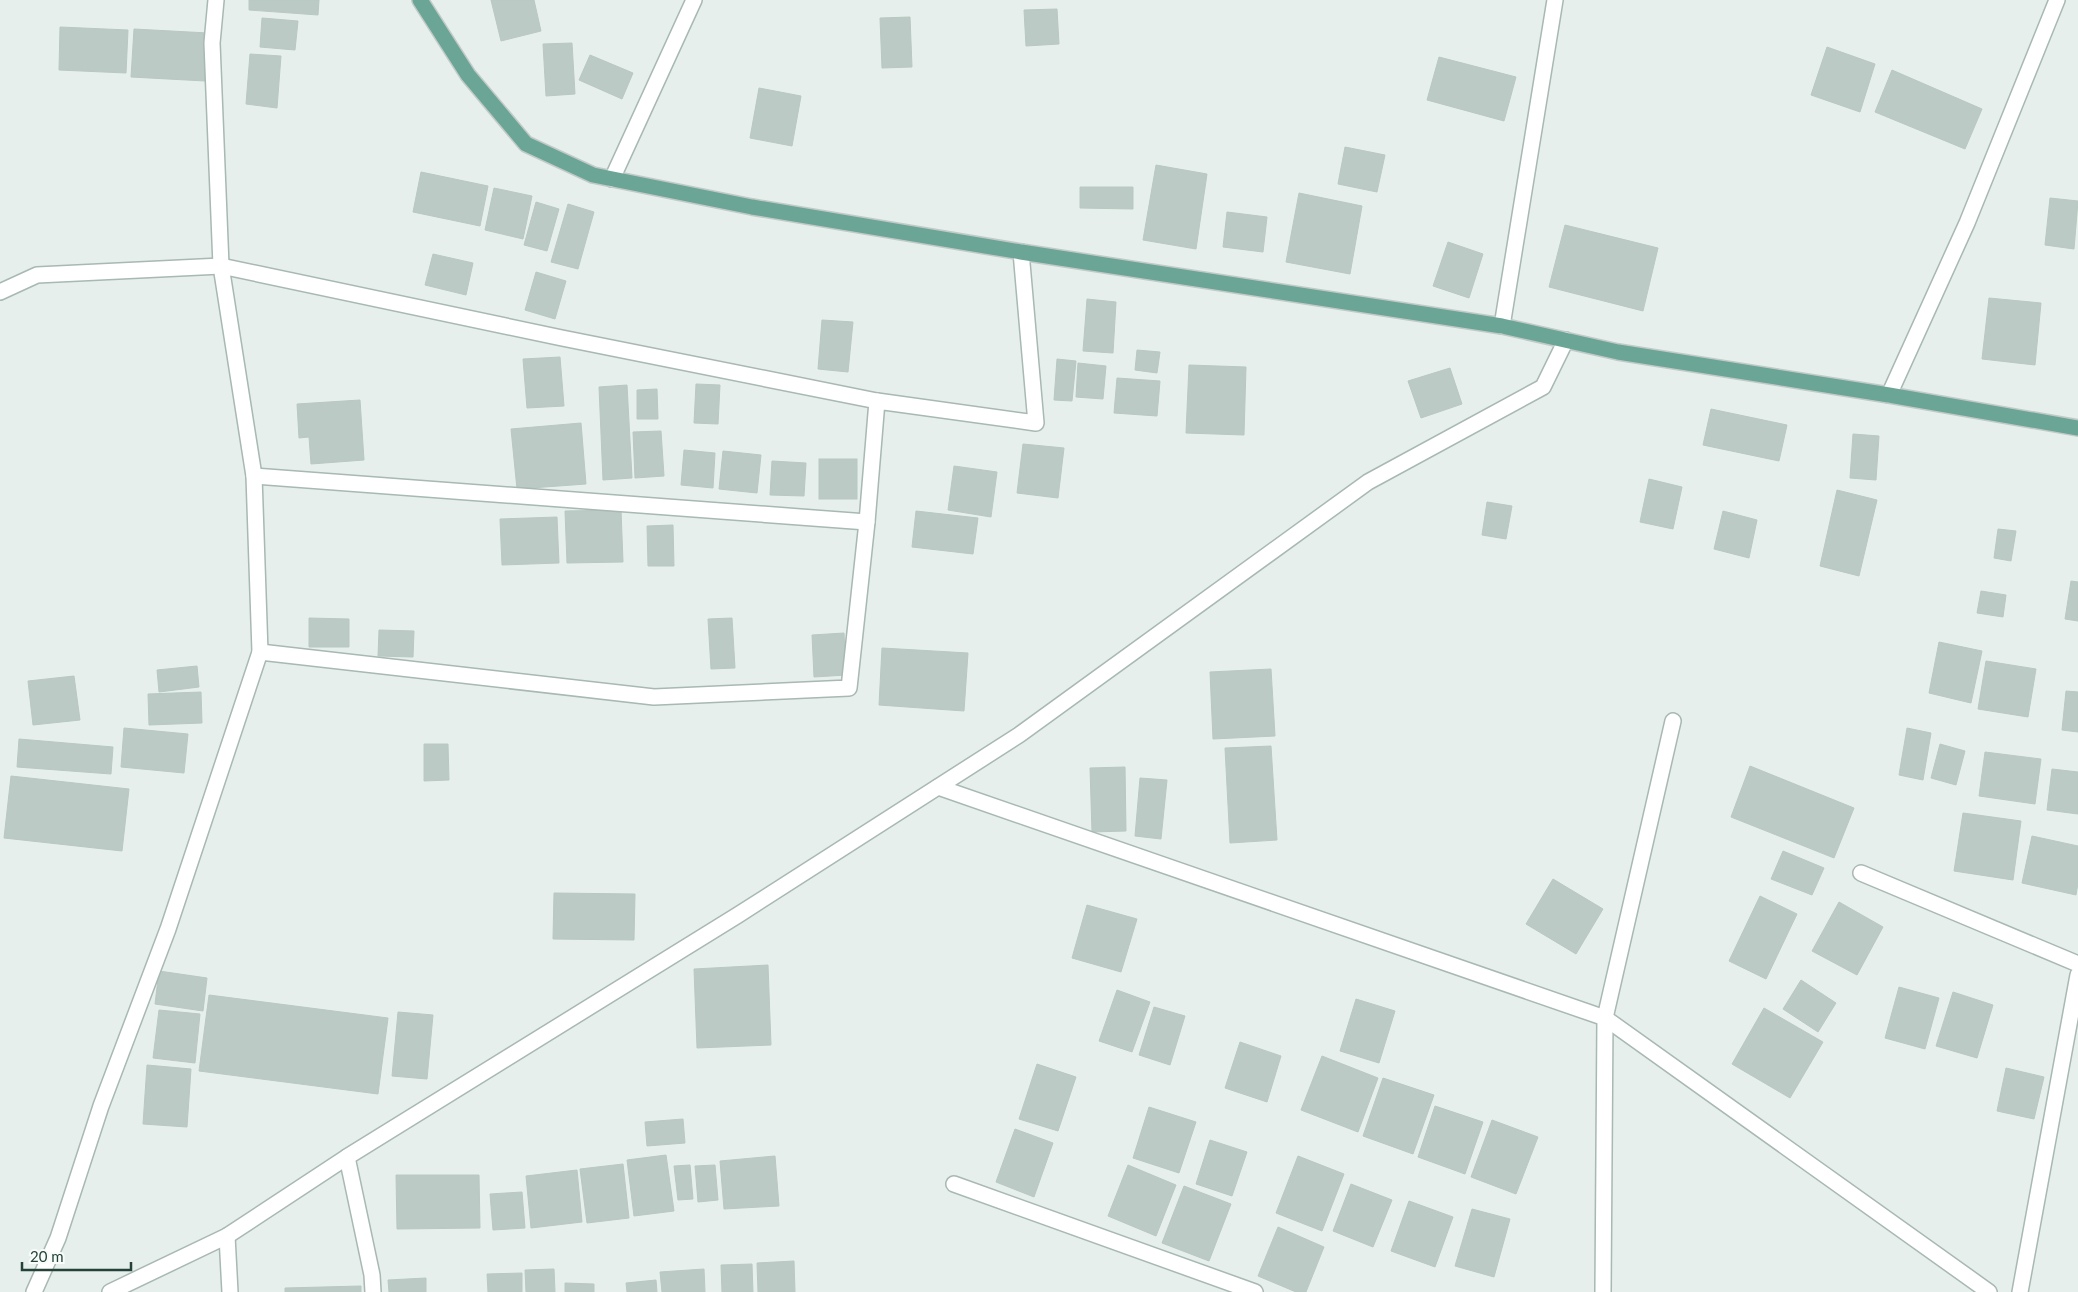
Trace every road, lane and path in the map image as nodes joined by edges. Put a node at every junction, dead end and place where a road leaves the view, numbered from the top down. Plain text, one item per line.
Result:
1 (216, 0) edge
2 (420, 0) edge
3 (694, 0) edge
4 (1555, 0) edge
5 (2057, 0) edge
6 (612, 179) junction
7 (1021, 252) junction
8 (221, 266) junction
9 (0, 292) edge
10 (1502, 326) junction
11 (1566, 340) junction
12 (1889, 395) junction
13 (877, 401) junction
14 (2078, 428) edge
15 (254, 476) junction
16 (867, 522) junction
17 (260, 652) junction
18 (1673, 721) dead end
19 (938, 787) junction
20 (1860, 873) dead end
21 (2078, 964) edge
22 (2078, 975) edge
23 (1605, 1018) junction
24 (347, 1157) junction
25 (954, 1184) dead end
26 (227, 1236) junction
27 (34, 1292) edge
28 (110, 1292) edge
29 (230, 1292) edge
30 (373, 1292) edge
31 (1255, 1292) edge
32 (1602, 1292) edge
33 (1989, 1292) edge
34 (2020, 1292) edge

1 - 8 street
2 - 6 main road
3 - 6 street
4 - 10 street
5 - 12 street
6 - 7 main road
7 - 10 main road
7 - 13 street
8 - 9 street
8 - 13 street
8 - 15 street
10 - 11 main road
11 - 12 main road
11 - 19 street
12 - 14 main road
13 - 16 street
15 - 16 street
15 - 17 street
16 - 17 street
17 - 27 street
18 - 23 street
19 - 23 street
19 - 24 street
20 - 21 street
22 - 34 street
23 - 32 street
23 - 33 street
24 - 26 street
24 - 30 street
25 - 31 street
26 - 28 street
26 - 29 street

